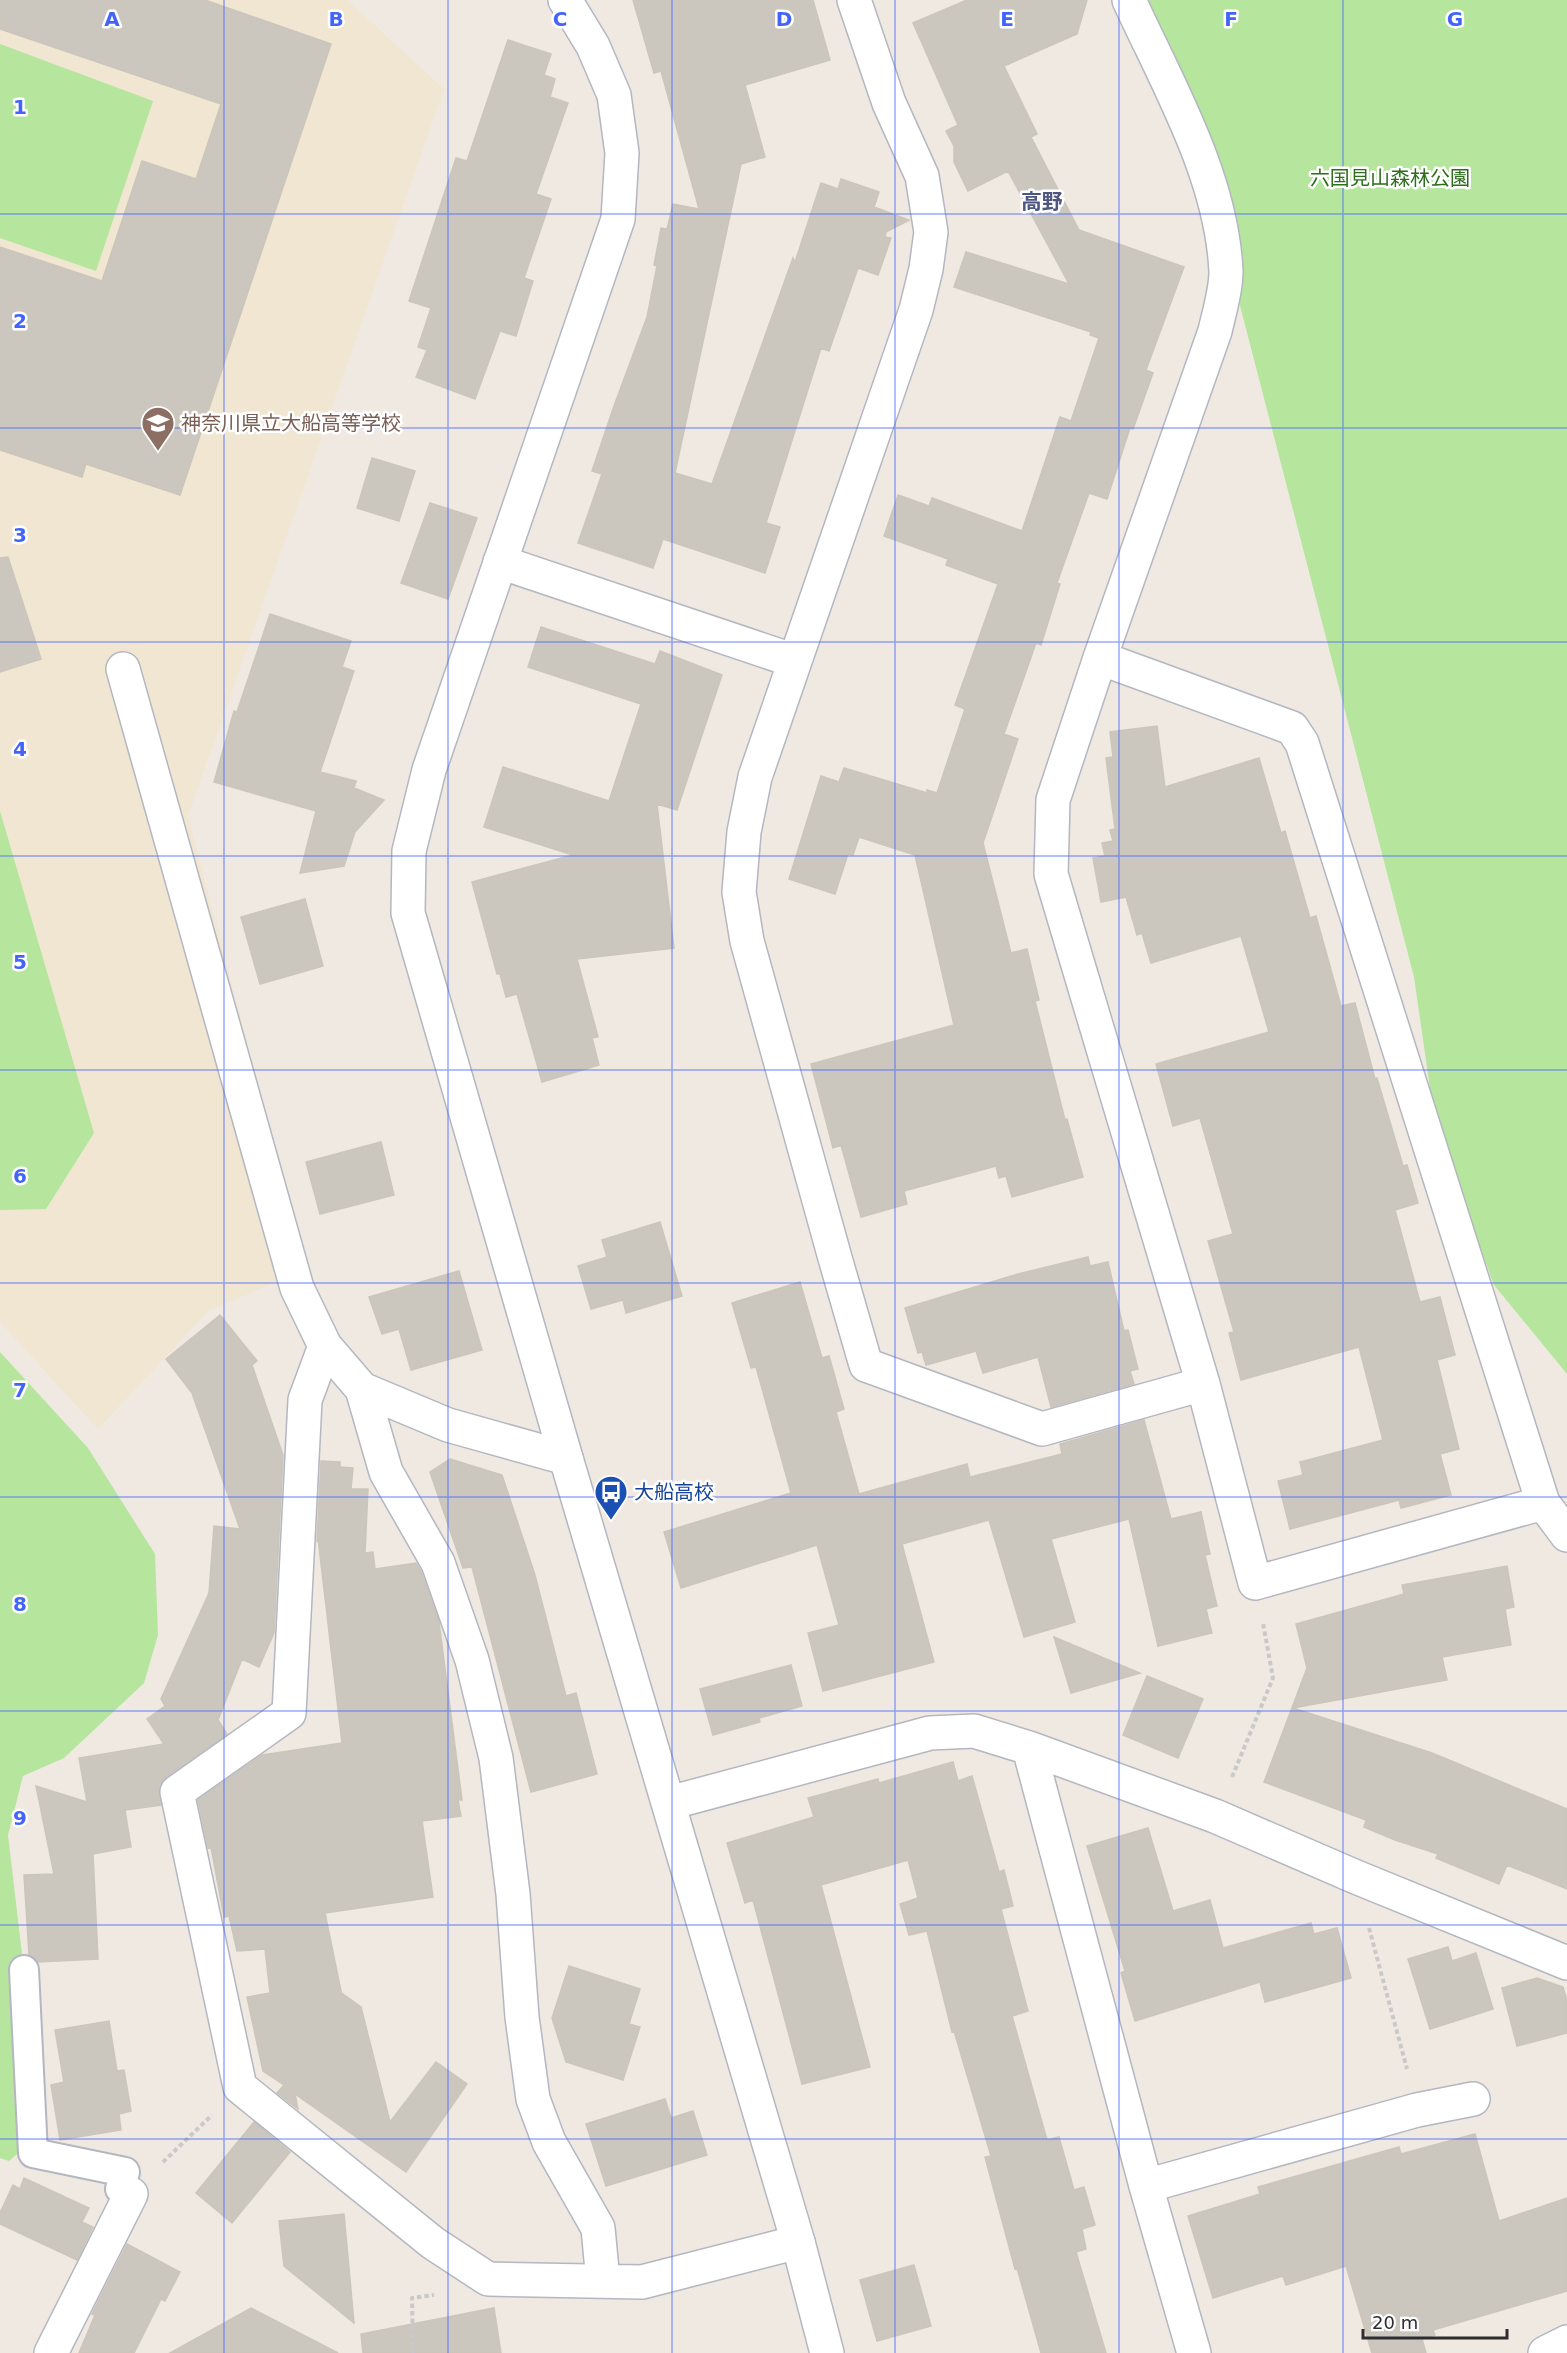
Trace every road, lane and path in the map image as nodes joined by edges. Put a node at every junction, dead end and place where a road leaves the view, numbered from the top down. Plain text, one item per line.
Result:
1 (565, 0) edge
2 (854, 0) edge
3 (1129, 0) edge
4 (500, 562) junction
5 (1100, 658) junction
6 (795, 661) junction
7 (123, 669) dead end
8 (325, 1346) junction
9 (1203, 1384) junction
10 (362, 1389) junction
11 (566, 1458) junction
12 (1543, 1503) junction
13 (1567, 1535) edge
14 (1255, 1583) junction
15 (1029, 1748) junction
16 (669, 1803) junction
17 (1215, 1816) junction
18 (1356, 1877) junction
19 (1567, 1963) edge
20 (24, 1970) dead end
21 (240, 2087) junction
22 (1473, 2099) dead end
23 (1418, 2110) junction
24 (1146, 2186) junction
25 (130, 2194) junction
26 (798, 2242) junction
27 (488, 2279) junction
28 (603, 2281) junction
29 (1567, 2342) edge
30 (51, 2353) edge
31 (412, 2353) edge
32 (827, 2353) edge
33 (1194, 2353) edge
34 (1545, 2353) edge

1 - 4 street
2 - 6 street
3 - 5 street
4 - 6 street
4 - 11 street
5 - 9 street
5 - 12 street
6 - 9 street
7 - 8 street
8 - 10 street
8 - 21 street
9 - 14 street
10 - 11 street
10 - 28 street
11 - 16 street
12 - 13 street
12 - 14 street
14 - 17 path
15 - 16 street
15 - 17 street
15 - 24 street
16 - 26 street
17 - 18 street
18 - 19 street
18 - 23 path
20 - 25 lane
21 - 25 path
21 - 27 street
22 - 23 street
23 - 24 street
24 - 33 street
25 - 30 street
26 - 28 street
26 - 32 street
27 - 28 street
27 - 31 path
29 - 34 street

